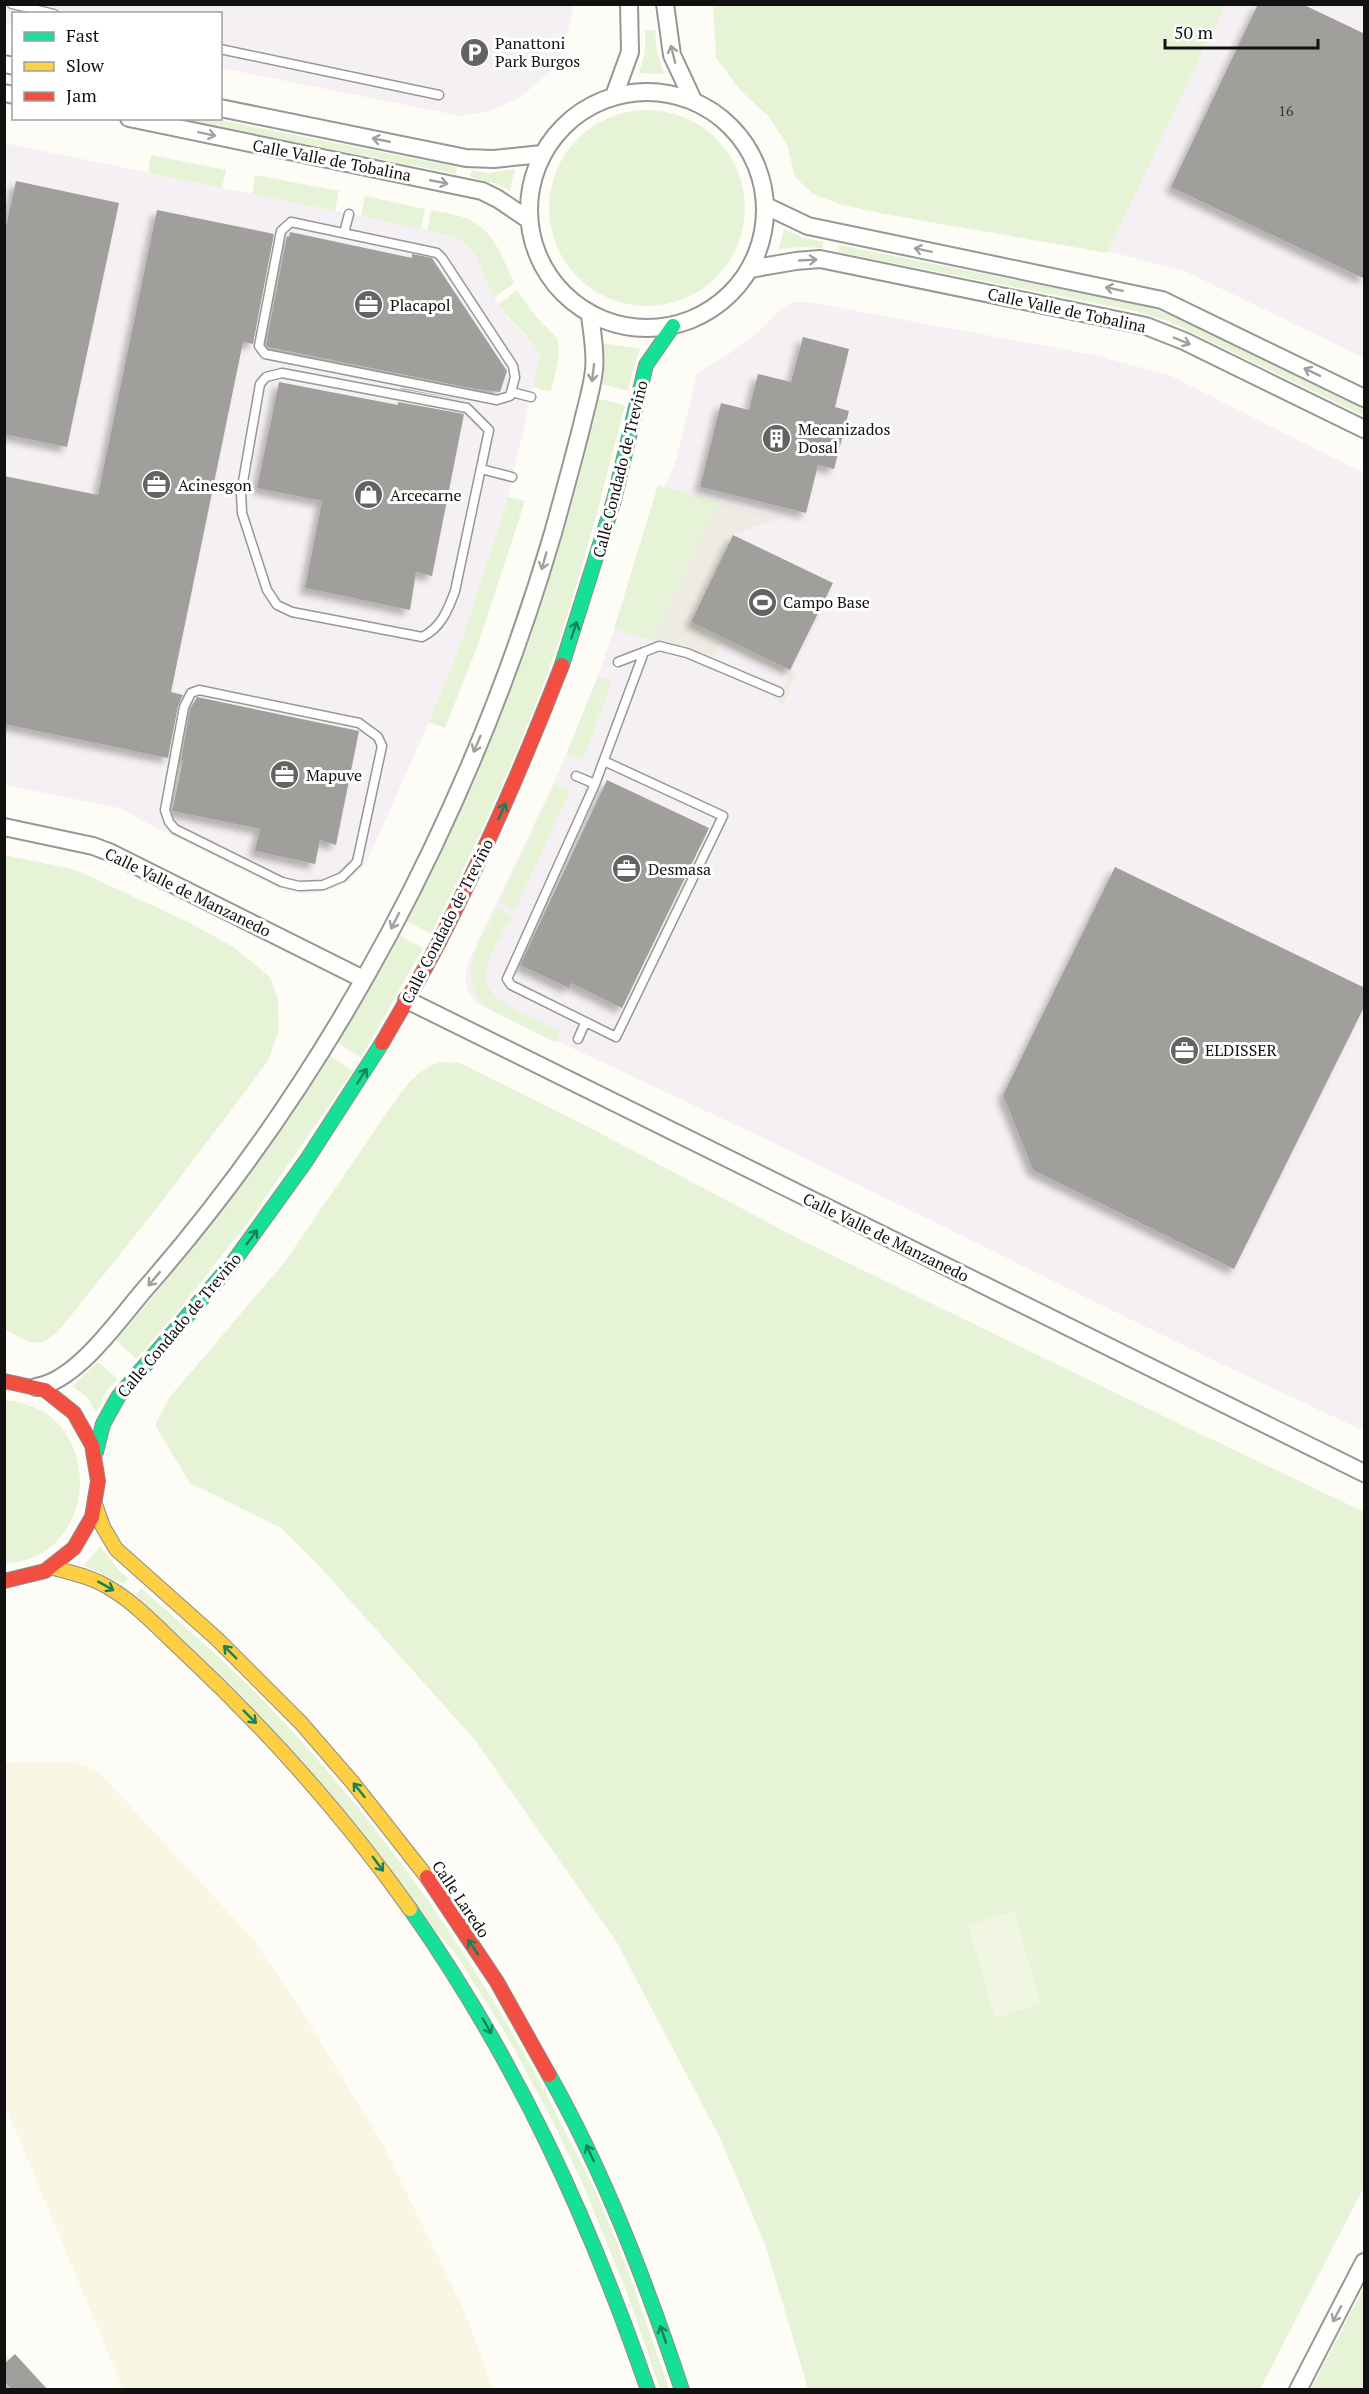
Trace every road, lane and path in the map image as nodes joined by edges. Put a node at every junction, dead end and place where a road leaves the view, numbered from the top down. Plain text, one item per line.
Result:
1 (12, 4) edge
2 (629, 4) edge
3 (665, 4) edge
4 (46, 12) edge
5 (222, 49) edge
6 (439, 95) dead end
7 (614, 96) junction
8 (693, 100) junction
9 (222, 108) edge
10 (139, 120) edge
11 (542, 154) junction
12 (766, 206) junction
13 (349, 214) dead end
14 (529, 220) junction
15 (344, 233) junction
16 (750, 268) junction
17 (590, 315) junction
18 (673, 326) junction
19 (511, 392) junction
20 (531, 397) dead end
21 (1365, 398) edge
22 (1365, 429) edge
23 (481, 469) junction
24 (513, 477) dead end
25 (644, 652) junction
26 (618, 662) dead end
27 (779, 692) dead end
28 (604, 760) junction
29 (576, 776) dead end
30 (595, 784) junction
31 (4, 827) edge
32 (193, 843) joint
33 (363, 980) junction
34 (407, 999) junction
35 (585, 1023) junction
36 (578, 1039) dead end
37 (4, 1381) edge
38 (36, 1387) junction
39 (96, 1452) junction
40 (1365, 1473) edge
41 (96, 1507) junction
42 (51, 1567) junction
43 (4, 1581) edge
44 (1365, 2262) edge
45 (648, 2390) edge
46 (682, 2390) edge
47 (1298, 2390) edge

1 - 4 lane
2 - 7 street
8 -> 3 street
5 - 6 lane
7 - 8 street
7 - 11 street
8 - 12 street
11 -> 9 street, Calle Valle de Tobalina
10 -> 14 street, Calle Valle de Tobalina
11 - 14 street
12 - 16 street
21 -> 12 street, Calle Valle de Tobalina
13 - 15 lane
14 - 17 street
15 - 19 lane
15 - 19 lane
16 - 18 street
16 -> 22 street, Calle Valle de Tobalina
17 - 18 street
17 -> 33 street
34 -> 18 main road, Calle Condado de Treviño
19 - 20 lane
23 - 23 lane
23 - 24 lane
25 - 26 lane
25 - 27 lane
25 - 28 lane
28 - 30 lane
28 - 35 lane
29 - 30 lane
30 - 35 lane
31 - 33 street, Calle Valle de Manzanedo
32 - 32 lane
33 -> 38 street
39 -> 34 main road, Calle Condado de Treviño
34 - 40 street, Calle Valle de Manzanedo
35 - 36 lane
37 - 38 main road
38 - 39 main road
39 - 41 main road
41 - 42 main road
46 -> 41 main road, Calle Laredo
42 - 43 main road
42 -> 45 main road
44 -> 47 street

